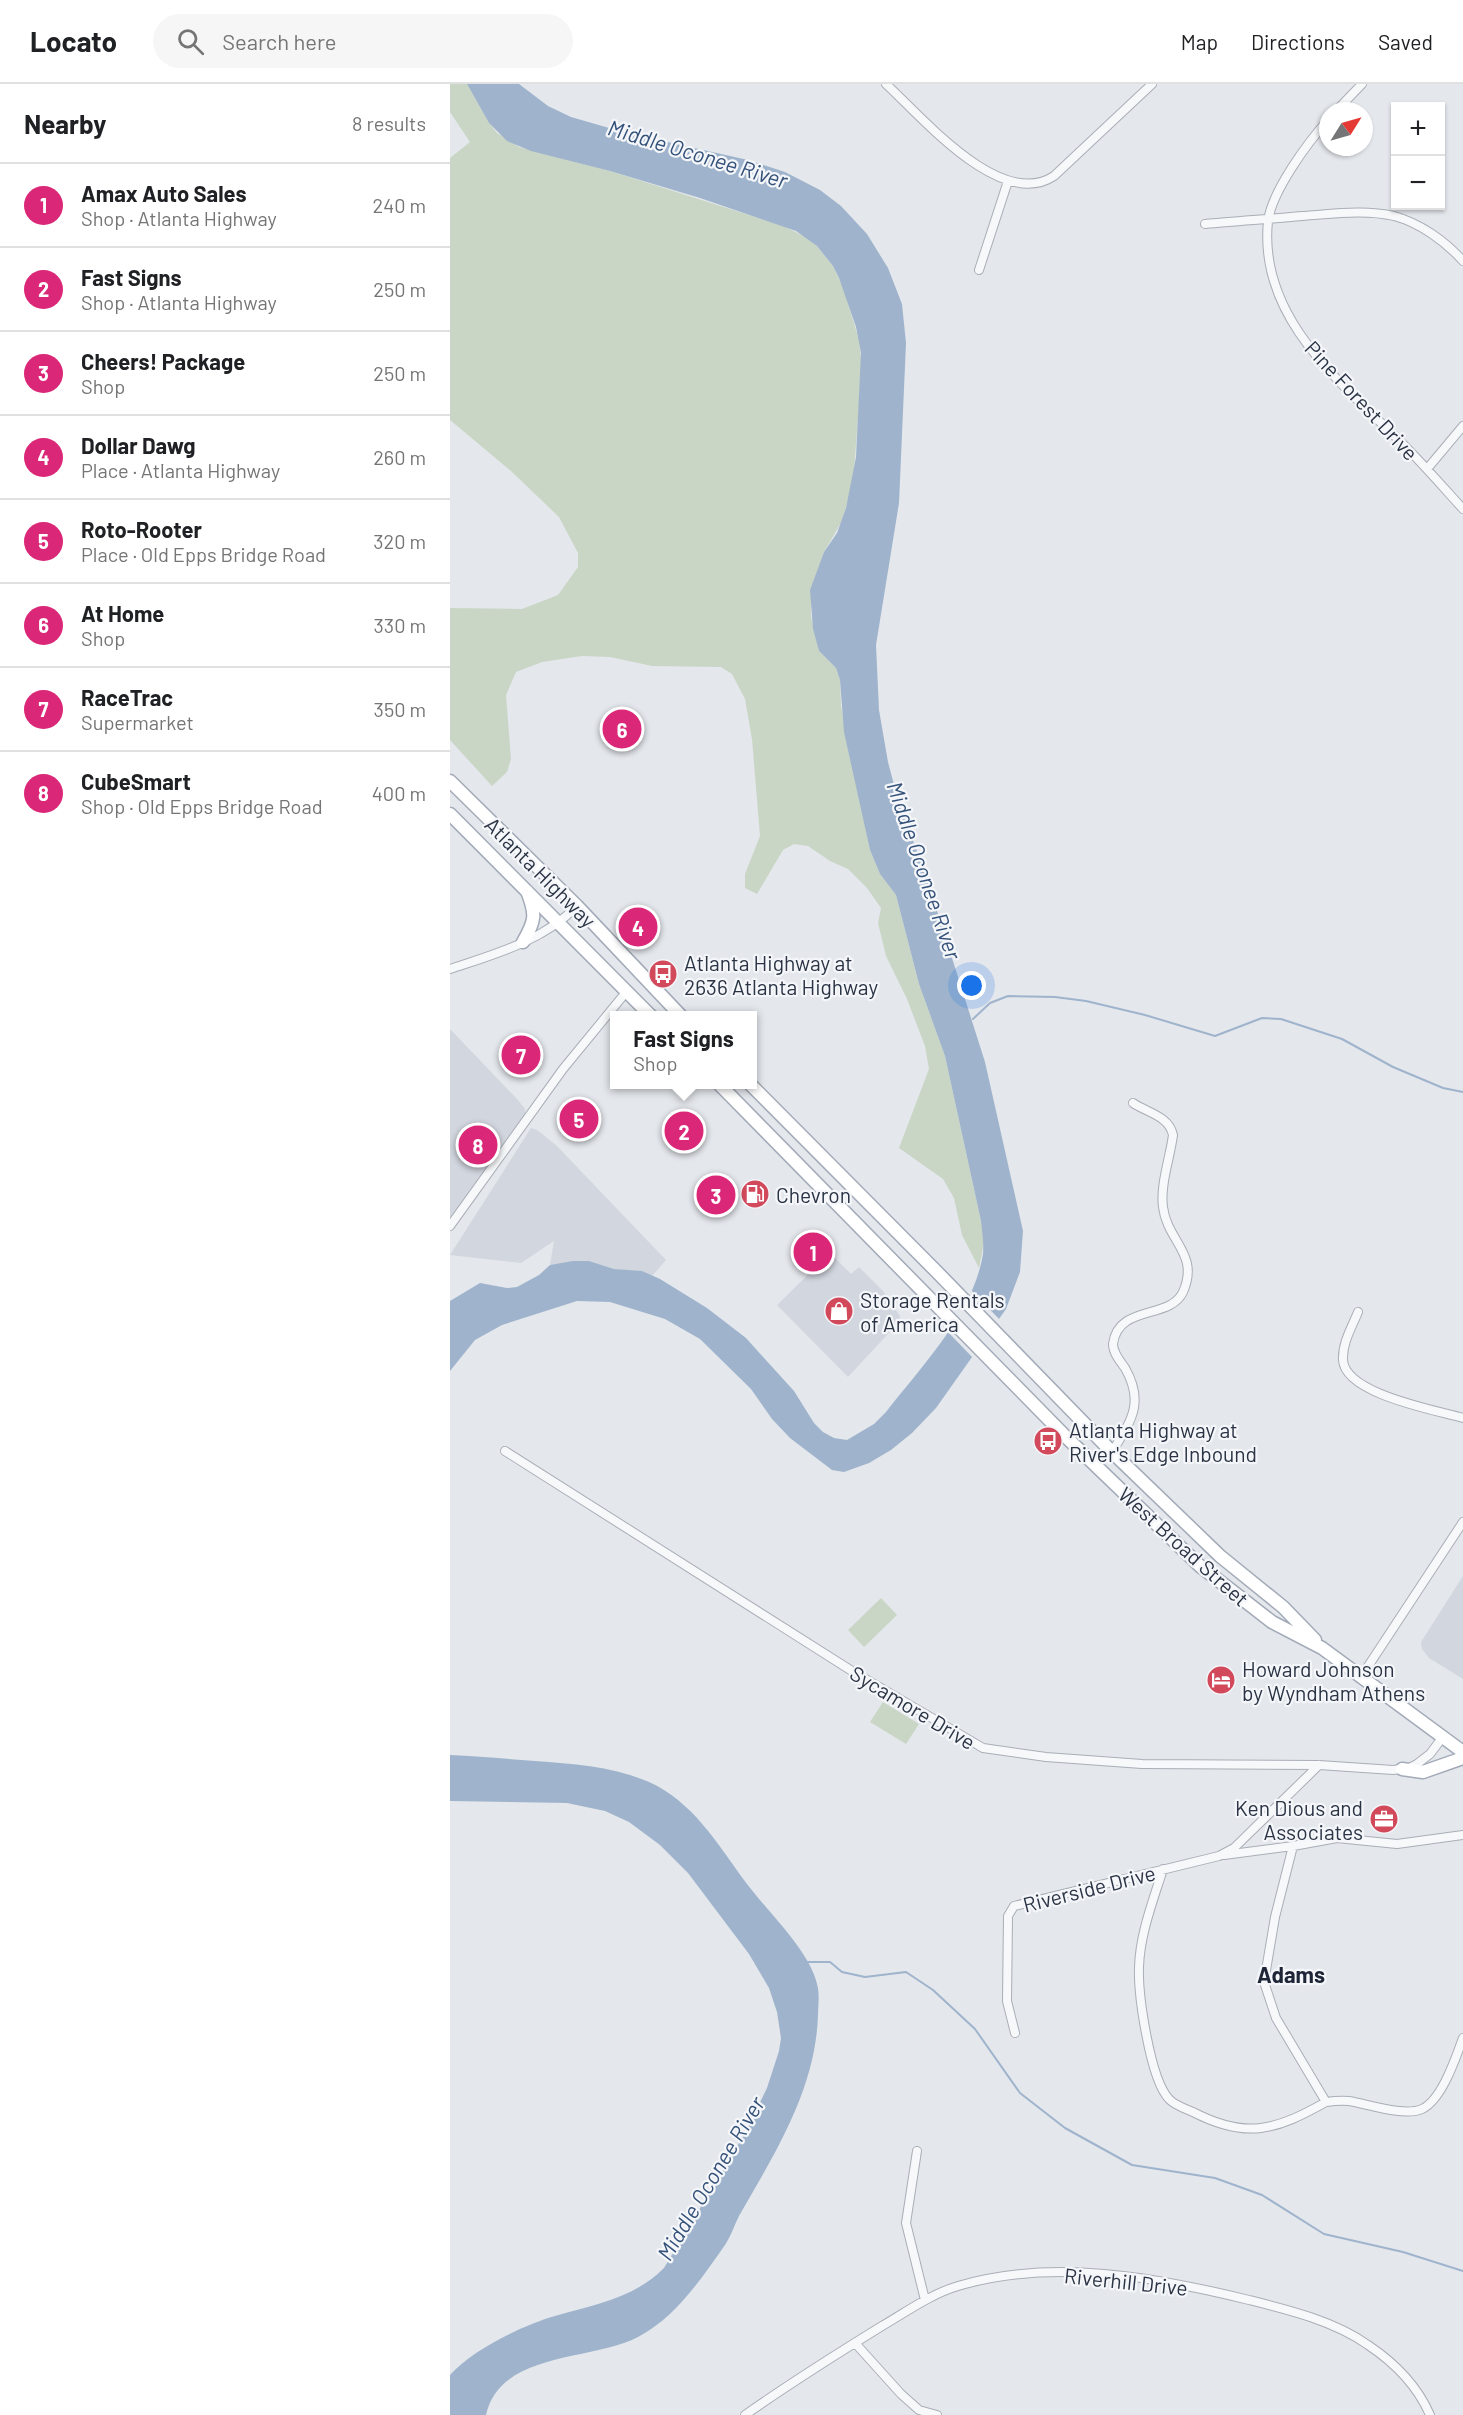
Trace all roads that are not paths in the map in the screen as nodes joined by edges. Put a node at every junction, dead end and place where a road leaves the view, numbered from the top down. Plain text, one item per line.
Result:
1 (886, 84) edge
2 (1152, 84) edge
3 (1362, 84) edge
4 (1345, 102) edge
5 (1319, 132) edge
6 (1008, 181) junction
7 (1268, 219) junction
8 (1205, 224) dead end
9 (1463, 261) edge
10 (979, 270) dead end
11 (1463, 426) edge
12 (1427, 469) junction
13 (1463, 509) edge
14 (450, 781) edge
15 (450, 814) edge
16 (525, 887) junction
17 (577, 906) junction
18 (561, 923) junction
19 (523, 942) junction
20 (450, 969) edge
21 (627, 991) junction
22 (611, 1011) edge
23 (646, 1011) edge
24 (676, 1011) edge
25 (610, 1012) edge
26 (724, 1089) edge
27 (755, 1089) edge
28 (1133, 1103) dead end
29 (450, 1226) edge
30 (1358, 1312) dead end
31 (1463, 1418) edge
32 (505, 1451) dead end
33 (1112, 1452) junction
34 (1172, 1510) junction
35 (1463, 1522) edge
36 (1157, 1526) junction
37 (1322, 1648) junction
38 (1361, 1677) junction
39 (1442, 1738) junction
40 (1463, 1752) edge
41 (1463, 1758) edge
42 (1319, 1765) junction
43 (1402, 1769) junction
44 (1463, 1835) edge
45 (1293, 1846) junction
46 (1219, 1856) junction
47 (1162, 1869) junction
48 (1015, 2032) dead end
49 (1463, 2038) edge
50 (1326, 2102) junction
51 (917, 2151) dead end
52 (925, 2300) junction
53 (855, 2343) junction
54 (745, 2415) edge
55 (937, 2415) edge
56 (1430, 2415) edge

1 - 6 street
2 - 6 street
3 - 4 street
5 - 7 street, Pine Forest Drive
6 - 10 street
7 - 8 street
7 - 9 street
7 - 12 street, Pine Forest Drive
11 - 12 street
12 - 13 street, Pine Forest Drive
14 - 17 main road, Atlanta Highway
15 - 16 main road, Atlanta Highway
16 - 18 main road, Atlanta Highway
16 - 19 main road
17 - 18 street
17 - 24 main road, Atlanta Highway
18 - 19 street
18 - 21 main road, Atlanta Highway
19 - 20 street
21 - 22 street
21 - 23 main road, Atlanta Highway
25 - 29 street
26 - 36 main road, West Broad Street
27 - 33 main road, West Broad Street
28 - 33 street
30 - 31 street
32 - 42 street, Sycamore Drive
33 - 34 main road, West Broad Street
34 - 36 main road
34 - 37 main road, West Broad Street
35 - 38 street
36 - 37 main road, West Broad Street
37 - 38 main road, West Broad Street
38 - 39 main road, West Broad Street
39 - 40 main road, West Broad Street
39 - 43 street
41 - 43 main road
42 - 43 street, Sycamore Drive
42 - 46 street, Riverside Drive
44 - 45 street, Riverside Drive
45 - 46 street, Riverside Drive
45 - 50 street
46 - 47 street, Riverside Drive
47 - 48 street, Riverside Drive
47 - 50 street
49 - 50 street
51 - 52 street
52 - 53 street, Riverhill Drive
52 - 56 street, Riverhill Drive
53 - 54 street, Riverhill Drive
53 - 55 street

